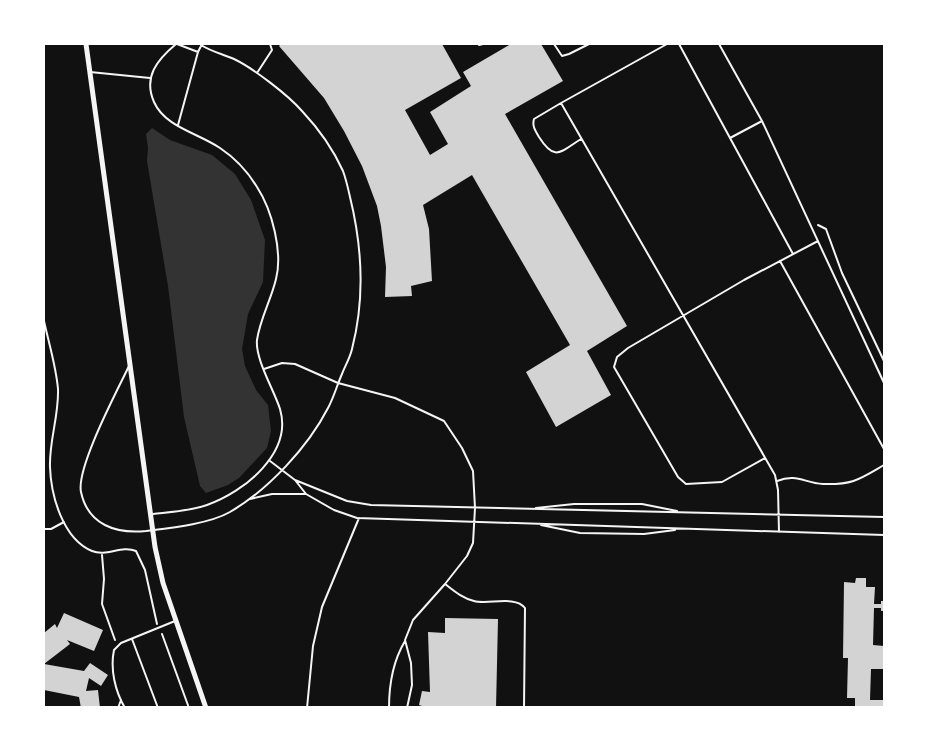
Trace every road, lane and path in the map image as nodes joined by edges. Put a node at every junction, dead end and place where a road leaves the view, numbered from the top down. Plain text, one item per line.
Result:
1 (86, 44) edge
2 (177, 44) edge
3 (201, 44) edge
4 (270, 44) edge
5 (554, 44) edge
6 (589, 44) edge
7 (667, 44) edge
8 (679, 44) edge
9 (719, 44) edge
10 (198, 52) junction
11 (89, 72) junction
12 (257, 73) junction
13 (150, 78) junction
14 (561, 103) junction
15 (762, 121) junction
16 (178, 125) junction
17 (582, 138) junction
18 (730, 138) junction
19 (809, 221) junction
20 (818, 241) junction
21 (793, 254) junction
22 (780, 261) junction
23 (684, 315) junction
24 (44, 321) edge
25 (885, 361) edge
26 (130, 364) junction
27 (264, 369) junction
28 (338, 383) junction
29 (885, 383) edge
30 (885, 449) edge
31 (765, 457) junction
32 (270, 461) junction
33 (885, 465) edge
34 (281, 470) junction
35 (295, 480) junction
36 (776, 481) junction
37 (306, 494) junction
38 (249, 499) junction
39 (475, 508) junction
40 (525, 509) junction
41 (685, 512) junction
42 (150, 514) junction
43 (779, 514) junction
44 (885, 517) edge
45 (359, 518) junction
46 (64, 522) junction
47 (475, 522) junction
48 (529, 524) junction
49 (44, 529) edge
50 (683, 529) junction
51 (153, 530) junction
52 (779, 532) junction
53 (885, 535) edge
54 (141, 549) dead end
55 (136, 551) junction
56 (102, 554) junction
57 (445, 584) junction
58 (175, 621) junction
59 (159, 627) junction
60 (132, 639) junction
61 (115, 640) dead end
62 (405, 640) junction
63 (121, 700) junction
64 (118, 708) edge
65 (125, 708) edge
66 (158, 708) edge
67 (189, 708) edge
68 (206, 708) edge
69 (307, 708) edge
70 (389, 708) edge
71 (407, 708) edge
72 (524, 708) edge

1 - 11 street
2 - 10 lane
2 - 13 lane
3 - 10 lane
3 - 12 lane
4 - 12 lane
5 - 6 lane
7 - 14 lane
8 - 18 lane
9 - 15 lane
10 - 16 lane
11 - 13 lane
11 - 26 street
12 - 28 lane
13 - 16 lane
14 - 17 lane
14 - 17 lane
15 - 18 lane
15 - 19 lane
16 - 27 lane
17 - 23 lane
18 - 21 lane
19 - 20 lane
19 - 25 path
20 - 21 lane
20 - 29 lane
21 - 22 lane
22 - 23 lane
22 - 30 lane
23 - 31 lane
23 - 31 lane
24 - 46 path
26 - 42 street
26 - 51 lane
27 - 28 lane
27 - 32 lane
28 - 34 lane
28 - 39 lane
31 - 36 lane
32 - 34 lane
32 - 42 lane
33 - 36 lane
34 - 35 lane
34 - 38 lane
35 - 37 lane
35 - 39 lane
36 - 43 lane
37 - 38 lane
37 - 45 lane
38 - 51 lane
39 - 40 lane
39 - 47 lane
40 - 41 lane
40 - 41 lane
41 - 43 lane
42 - 51 street
43 - 44 lane
43 - 52 lane
45 - 47 lane
45 - 69 lane
46 - 49 path
46 - 56 path
47 - 48 lane
47 - 57 lane
48 - 50 lane
48 - 50 lane
50 - 52 lane
51 - 58 street
52 - 53 lane
54 - 55 path
55 - 56 path
55 - 59 path
56 - 61 path
57 - 62 lane
57 - 72 lane
58 - 59 lane
58 - 68 street
59 - 60 lane
59 - 67 path
60 - 63 lane
60 - 66 lane
62 - 70 lane
62 - 71 lane
63 - 64 lane
63 - 65 lane

